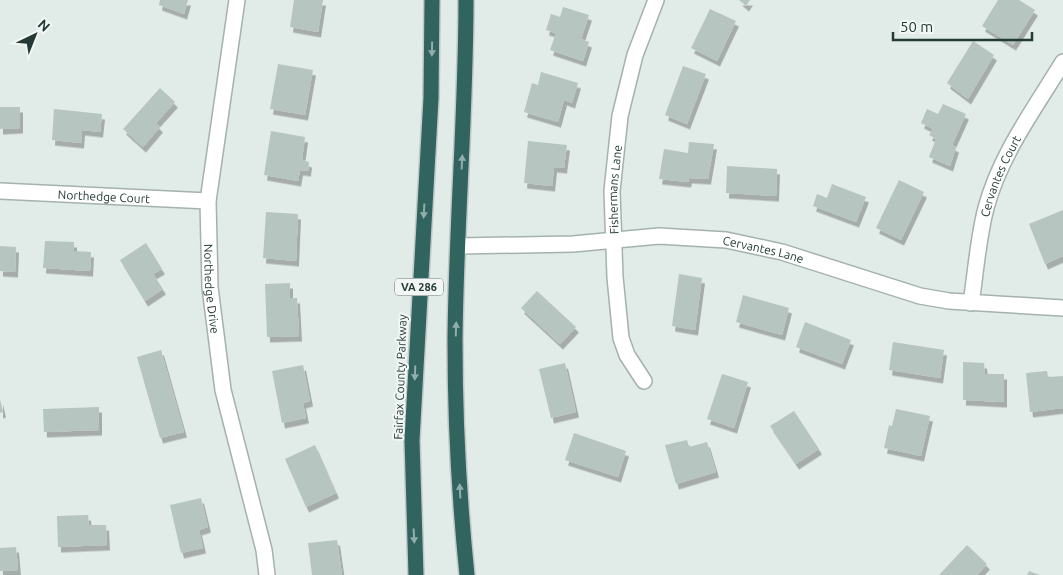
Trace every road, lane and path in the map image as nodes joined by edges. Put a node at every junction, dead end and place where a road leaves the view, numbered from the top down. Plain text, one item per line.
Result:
1 (237, 0) edge
2 (432, 0) edge
3 (466, 0) edge
4 (656, 0) edge
5 (1063, 62) edge
6 (0, 191) edge
7 (208, 201) junction
8 (613, 241) junction
9 (459, 246) junction
10 (971, 302) junction
11 (1063, 308) edge
12 (644, 381) dead end
13 (268, 575) edge
14 (416, 575) edge
15 (467, 575) edge

1 - 7 street, Northedge Drive
2 -> 14 highway, Fairfax County Parkway / VA 286
9 -> 3 highway, VA 286
4 - 8 street, Fishermans Lane
5 - 10 street, Cervantes Court
6 - 7 street, Northedge Court
7 - 13 street, Northedge Drive
8 - 9 street, Cervantes Lane
8 - 10 street, Cervantes Lane
8 - 12 street, Fishermans Lane
15 -> 9 highway, VA 286
10 - 11 street, Cervantes Lane

